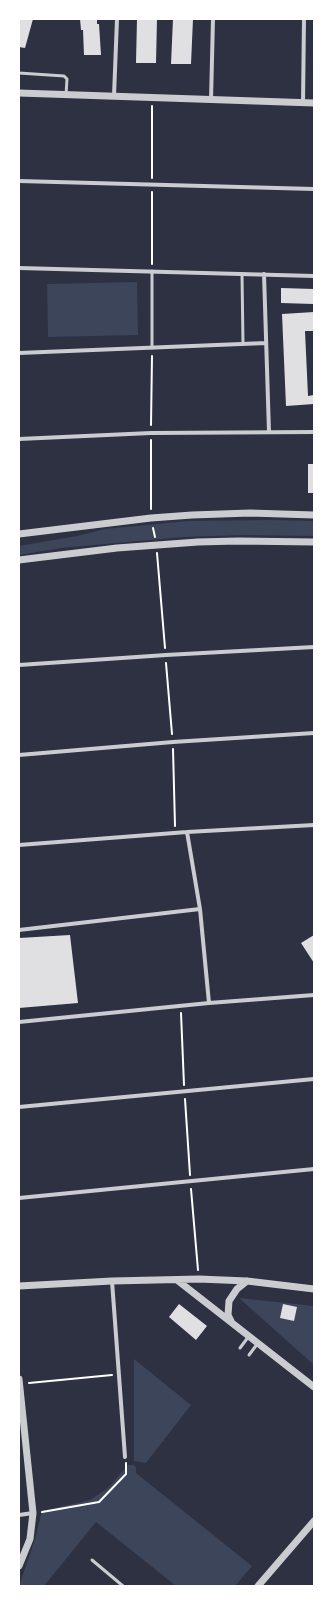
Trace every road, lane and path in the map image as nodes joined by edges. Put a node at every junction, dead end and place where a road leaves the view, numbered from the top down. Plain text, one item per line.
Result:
1 (117, 19) edge
2 (213, 19) edge
3 (304, 19) edge
4 (19, 73) edge
5 (19, 93) edge
6 (66, 95) junction
7 (114, 96) junction
8 (211, 100) junction
9 (303, 102) junction
10 (314, 103) edge
11 (19, 181) edge
12 (314, 189) edge
13 (19, 268) edge
14 (152, 271) junction
15 (242, 274) junction
16 (264, 274) junction
17 (314, 276) edge
18 (266, 343) junction
19 (243, 344) junction
20 (152, 348) junction
21 (19, 353) edge
22 (269, 432) junction
23 (314, 432) edge
24 (19, 439) edge
25 (314, 515) edge
26 (151, 518) junction
27 (19, 534) edge
28 (314, 542) edge
29 (156, 545) junction
30 (19, 560) edge
31 (314, 647) edge
32 (166, 655) junction
33 (19, 666) edge
34 (314, 733) edge
35 (172, 742) junction
36 (19, 755) edge
37 (314, 825) edge
38 (187, 832) junction
39 (175, 833) junction
40 (19, 845) edge
41 (200, 909) junction
42 (19, 930) edge
43 (314, 995) edge
44 (210, 1003) junction
45 (181, 1006) junction
46 (19, 1022) edge
47 (314, 1079) edge
48 (184, 1092) junction
49 (19, 1107) edge
50 (314, 1169) edge
51 (190, 1181) junction
52 (19, 1198) edge
53 (199, 1279) junction
54 (177, 1280) junction
55 (112, 1281) junction
56 (247, 1281) junction
57 (19, 1286) edge
58 (314, 1289) edge
59 (231, 1321) junction
60 (249, 1336) junction
61 (258, 1343) junction
62 (240, 1348) dead end
63 (249, 1355) dead end
64 (119, 1375) junction
65 (19, 1381) edge
66 (313, 1387) edge
67 (125, 1457) joint
68 (33, 1513) junction
69 (19, 1515) edge
70 (314, 1521) edge
71 (92, 1560) dead end
72 (19, 1566) edge
73 (123, 1586) edge
74 (258, 1586) edge

1 - 7 street
2 - 8 street
3 - 9 street
4 - 6 lane
5 - 6 street
6 - 7 street
7 - 8 street
8 - 9 street
9 - 10 street
11 - 12 street
13 - 14 street
14 - 15 street
14 - 20 lane
15 - 16 street
15 - 19 lane
16 - 17 street
16 - 18 street
18 - 19 street
18 - 22 street
19 - 20 street
20 - 21 street
22 - 23 street
22 - 24 street
25 - 26 street
26 - 27 street
26 - 29 path
28 - 29 street
29 - 30 street
29 - 32 path
31 - 32 street
32 - 33 street
32 - 35 path
34 - 35 street
35 - 36 street
35 - 39 path
37 - 38 street
38 - 39 street
38 - 41 street
39 - 40 street
41 - 42 street
41 - 44 street
43 - 44 street
44 - 45 street
45 - 46 street
45 - 48 path
47 - 48 street
48 - 49 street
48 - 51 path
50 - 51 street
51 - 52 street
51 - 53 path
53 - 54 street
53 - 56 street
54 - 55 street
54 - 59 street
55 - 57 street
55 - 64 street
56 - 58 street
56 - 59 street
59 - 60 street
60 - 61 street
60 - 62 lane
61 - 63 lane
61 - 66 street
64 - 65 path
64 - 67 street
65 - 68 street
67 - 68 path
68 - 69 street
68 - 72 street
70 - 74 street
71 - 73 lane

